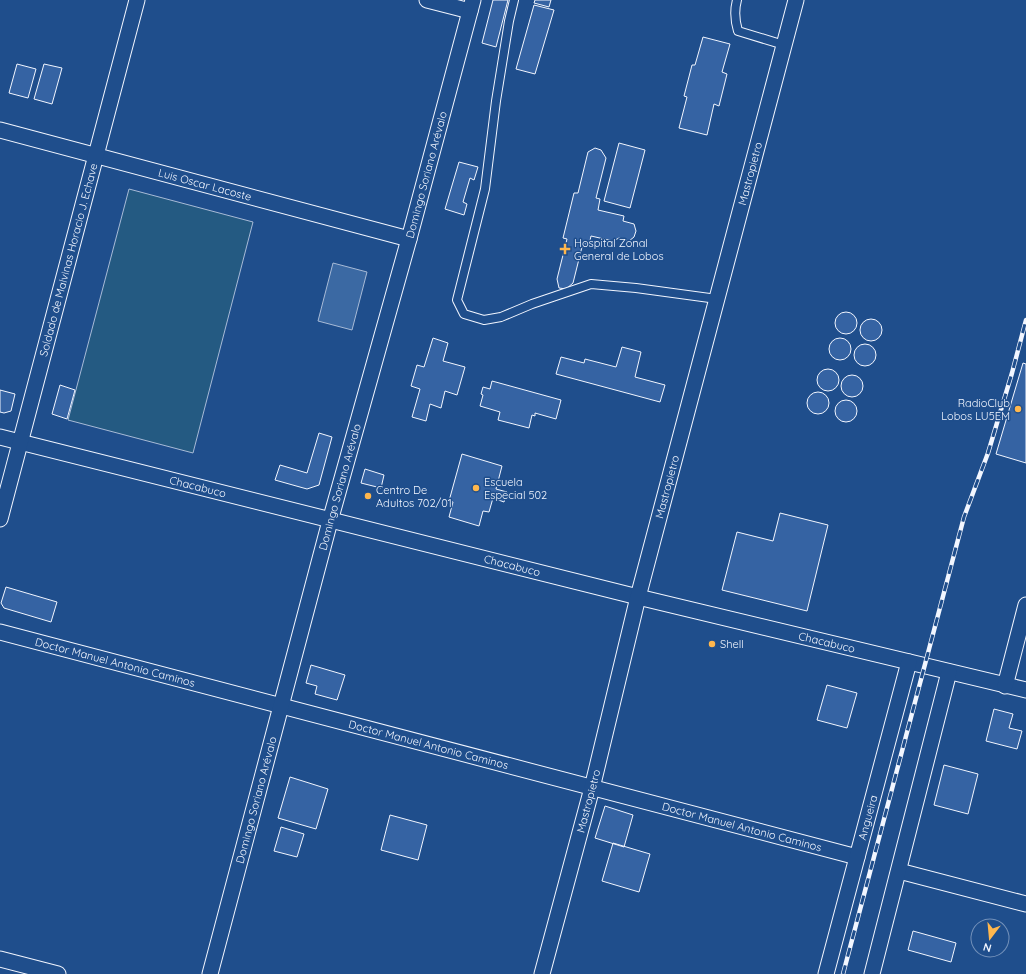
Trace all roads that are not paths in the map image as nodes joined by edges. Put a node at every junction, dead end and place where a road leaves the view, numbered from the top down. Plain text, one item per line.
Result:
1 (137, 0) edge
2 (427, 0) edge
3 (514, 0) edge
4 (738, 0) edge
5 (796, 0) edge
6 (471, 6) edge
7 (784, 45) junction
8 (0, 130) edge
9 (97, 157) junction
10 (409, 239) junction
11 (717, 299) junction
12 (0, 437) edge
13 (21, 443) junction
14 (0, 519) edge
15 (330, 521) junction
16 (638, 597) junction
17 (1026, 605) edge
18 (0, 632) edge
19 (909, 662) junction
20 (948, 672) junction
21 (1005, 686) junction
22 (1026, 690) edge
23 (280, 706) junction
24 (592, 788) junction
25 (857, 857) junction
26 (899, 871) junction
27 (1026, 904) edge
28 (0, 959) edge
29 (58, 974) edge
30 (210, 974) edge
31 (542, 974) edge
32 (826, 974) edge
33 (872, 974) edge

1 - 9 street, Soldado de Malvinas Horacio J. Echave
2 - 6 street
3 - 11 lane
4 - 7 lane
5 - 7 street, Mastropietro
6 - 10 street, Domingo Soriano Arévalo
7 - 11 street, Mastropietro
8 - 9 street, Luis Oscar Lacoste
9 - 10 street, Luis Oscar Lacoste
9 - 13 street, Soldado de Malvinas Horacio J. Echave
10 - 15 street, Domingo Soriano Arévalo
11 - 16 street, Mastropietro
12 - 13 street, Chacabuco
13 - 14 street, Soldado de Malvinas Horacio J. Echave
13 - 15 street, Chacabuco
15 - 16 street, Chacabuco
15 - 23 street, Domingo Soriano Arévalo
16 - 19 street, Chacabuco
16 - 24 street, Mastropietro
17 - 21 street
18 - 23 street, Doctor Manuel Antonio Caminos
19 - 20 street, Chacabuco
19 - 25 street, Angueira
20 - 21 street, Chacabuco
20 - 26 street
21 - 22 street, Chacabuco
23 - 24 street, Doctor Manuel Antonio Caminos
23 - 30 street, Domingo Soriano Arévalo
24 - 25 street, Doctor Manuel Antonio Caminos
24 - 31 street, Mastropietro
25 - 32 street, Angueira
26 - 27 street
26 - 33 street
28 - 29 street

